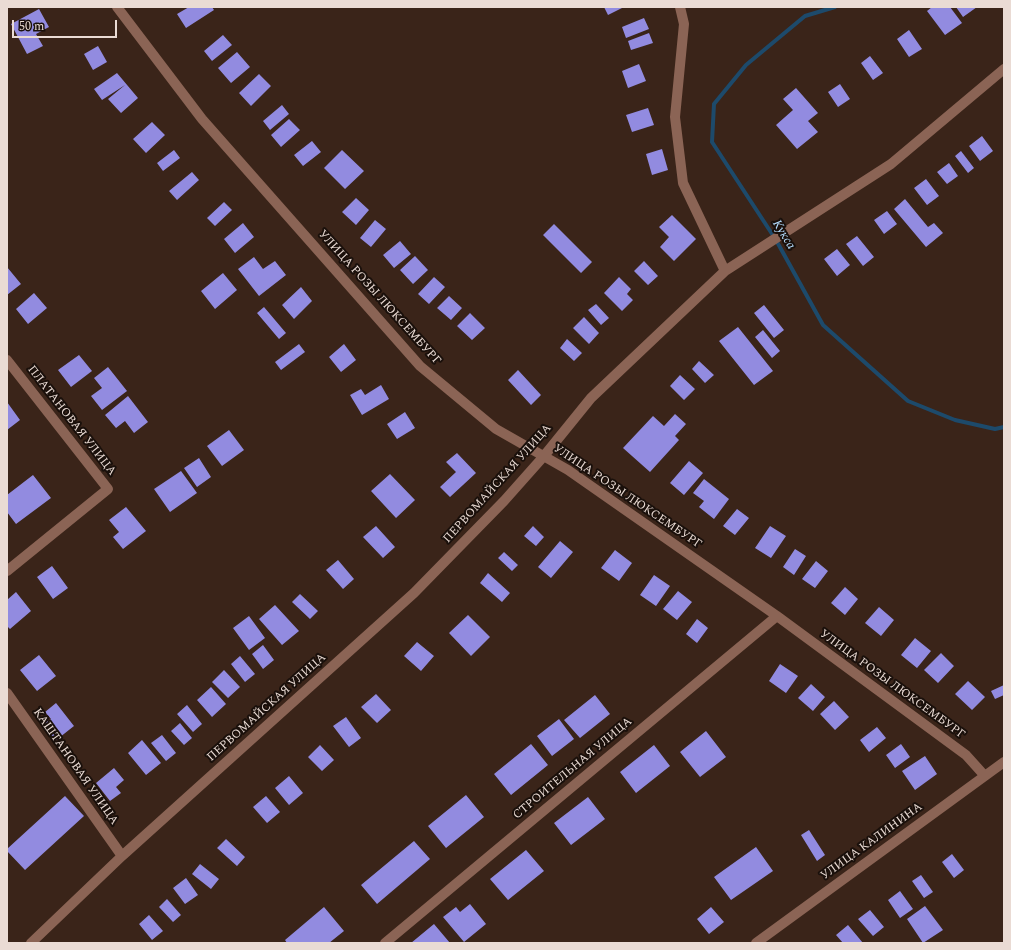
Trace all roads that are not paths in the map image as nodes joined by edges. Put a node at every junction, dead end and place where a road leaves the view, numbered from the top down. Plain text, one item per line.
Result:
1 (117, 7) edge
2 (680, 7) edge
3 (1004, 69) edge
4 (724, 271) junction
5 (7, 360) edge
6 (544, 456) junction
7 (7, 571) edge
8 (777, 616) junction
9 (7, 693) edge
10 (1004, 762) edge
11 (984, 775) junction
12 (122, 856) junction
13 (31, 943) edge
14 (385, 943) edge
15 (756, 943) edge

1 - 6 street, УЛИЦА РОЗЫ ЛЮКСЕМБУРГ
2 - 4 street
3 - 4 street, ПЕРВОМАЙСКАЯ УЛИЦА
4 - 6 street, ПЕРВОМАЙСКАЯ УЛИЦА
5 - 7 street, ПЛАТАНОВАЯ УЛИЦА
6 - 8 street, УЛИЦА РОЗЫ ЛЮКСЕМБУРГ
6 - 12 street, ПЕРВОМАЙСКАЯ УЛИЦА
8 - 11 street, УЛИЦА РОЗЫ ЛЮКСЕМБУРГ
8 - 14 street, СТРОИТЕЛЬНАЯ УЛИЦА
9 - 12 street, КАШТАНОВАЯ УЛИЦА
10 - 11 street, УЛИЦА КАЛИНИНА
11 - 15 street, УЛИЦА КАЛИНИНА
12 - 13 street, ПЕРВОМАЙСКАЯ УЛИЦА

